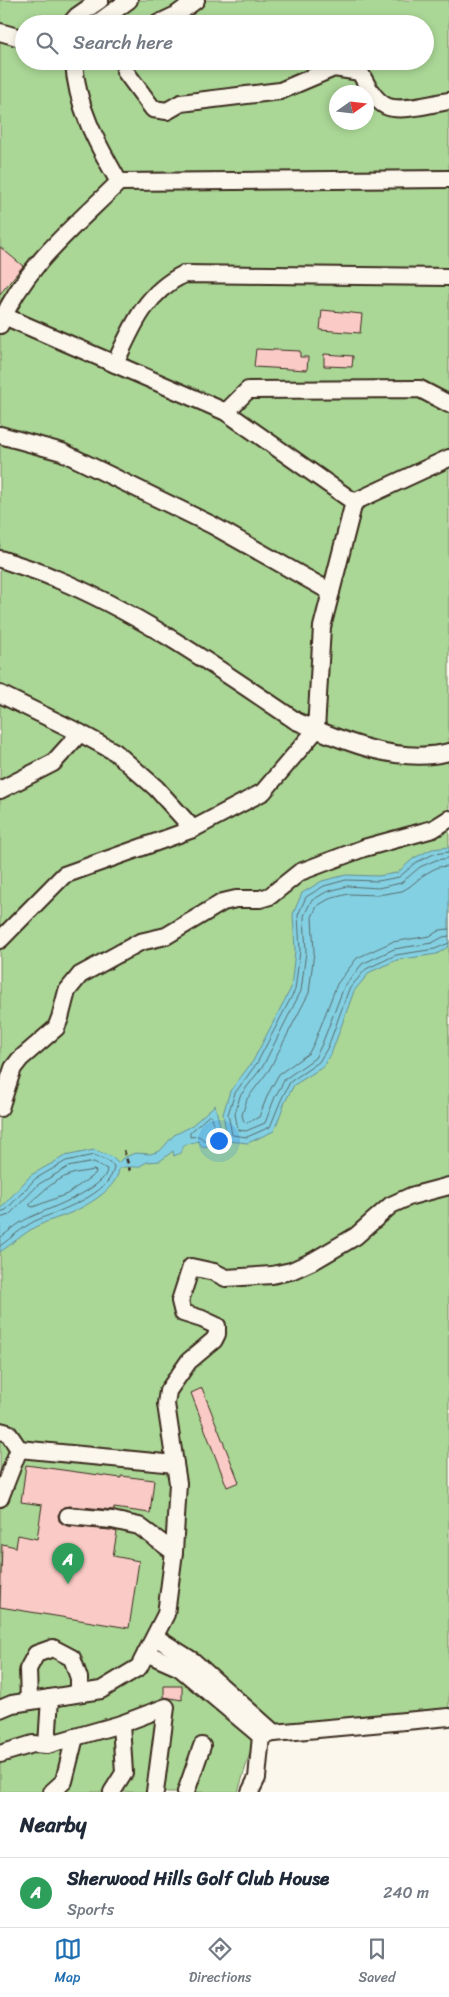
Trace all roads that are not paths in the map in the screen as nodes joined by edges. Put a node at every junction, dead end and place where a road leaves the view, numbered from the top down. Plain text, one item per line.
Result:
1 (100, 0) edge
2 (129, 0) edge
3 (196, 0) edge
4 (78, 15) edge
5 (108, 15) edge
6 (176, 15) edge
7 (0, 32) edge
8 (15, 36) edge
9 (75, 70) edge
10 (125, 70) edge
11 (329, 70) edge
12 (347, 70) edge
13 (449, 101) edge
14 (449, 179) edge
15 (119, 182) junction
16 (449, 276) edge
17 (2, 321) edge
18 (115, 364) junction
19 (449, 404) edge
20 (226, 412) junction
21 (0, 435) edge
22 (449, 458) edge
23 (354, 502) junction
24 (0, 559) edge
25 (331, 592) junction
26 (0, 694) edge
27 (316, 730) junction
28 (80, 733) junction
29 (449, 752) edge
30 (0, 790) edge
31 (449, 819) edge
32 (193, 829) junction
33 (0, 940) edge
34 (0, 1108) edge
35 (449, 1186) edge
36 (0, 1431) edge
37 (18, 1449) junction
38 (175, 1464) junction
39 (4, 1476) edge
40 (0, 1498) edge
41 (68, 1516) dead end
42 (174, 1552) junction
43 (155, 1637) junction
44 (146, 1652) junction
45 (79, 1693) junction
46 (50, 1698) junction
47 (29, 1701) junction
48 (0, 1709) edge
49 (449, 1717) edge
50 (121, 1724) junction
51 (268, 1734) junction
52 (74, 1737) junction
53 (47, 1745) junction
54 (202, 1746) dead end
55 (0, 1754) edge
56 (52, 1792) edge
57 (112, 1792) edge
58 (154, 1792) edge
59 (186, 1792) edge
60 (250, 1792) edge

1 - 4 street
2 - 5 street
3 - 6 street
7 - 8 street
9 - 15 street
10 - 11 street
12 - 13 street
14 - 15 street
15 - 17 street
16 - 18 street
17 - 18 street
18 - 20 street
19 - 20 street
20 - 23 street
21 - 25 street
22 - 23 street
23 - 25 street
24 - 27 street
25 - 27 street
26 - 28 street
27 - 29 street
27 - 32 street
28 - 30 street
28 - 32 street
31 - 34 street
32 - 33 street
35 - 38 street
36 - 37 street
37 - 38 street
37 - 39 street
38 - 42 street
39 - 40 street
41 - 42 street
42 - 43 street
43 - 44 street
43 - 51 street
44 - 45 street
44 - 51 street
45 - 46 street
45 - 47 street
46 - 47 street
46 - 53 street
47 - 48 street
49 - 51 street
50 - 52 street
50 - 57 street
50 - 58 street
51 - 60 street
52 - 53 street
52 - 56 street
53 - 55 street
54 - 59 street

